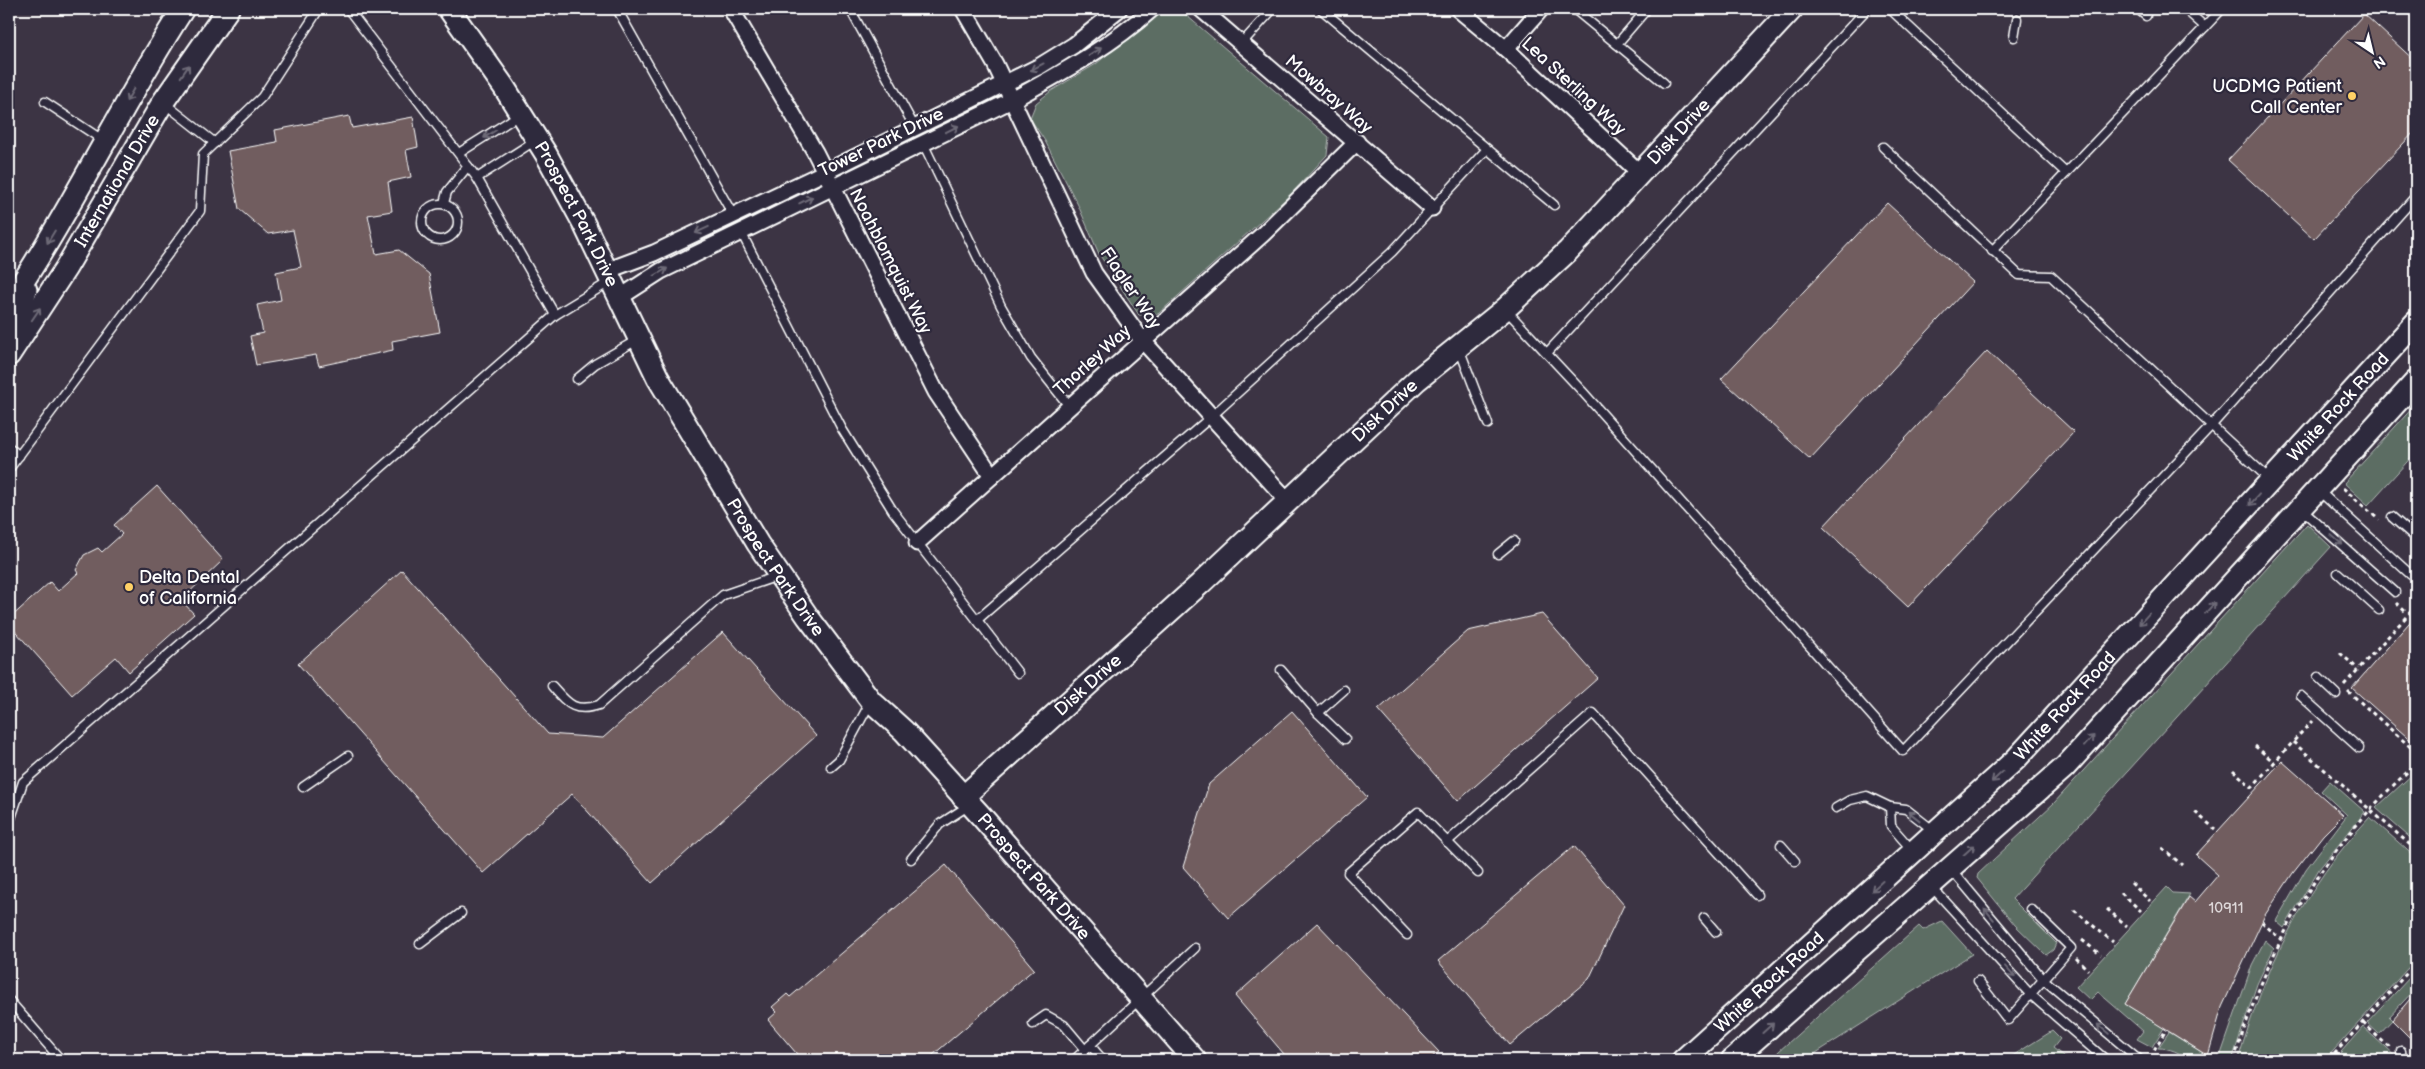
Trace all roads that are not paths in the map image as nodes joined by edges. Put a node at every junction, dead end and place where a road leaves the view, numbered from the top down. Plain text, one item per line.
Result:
1 (183, 9) edge
2 (228, 9) edge
3 (319, 9) edge
4 (348, 9) edge
5 (449, 9) edge
6 (617, 9) edge
7 (731, 9) edge
8 (850, 9) edge
9 (963, 9) edge
10 (1119, 9) edge
11 (1152, 9) edge
12 (1201, 9) edge
13 (1273, 9) edge
14 (1321, 9) edge
15 (1458, 9) edge
16 (1541, 9) edge
17 (1574, 9) edge
18 (1647, 9) edge
19 (1792, 9) edge
20 (1867, 9) edge
21 (1890, 9) edge
22 (2138, 9) edge
23 (2184, 9) edge
24 (2222, 9) edge
25 (2146, 16) dead end
26 (2017, 18) dead end
27 (2205, 27) junction
28 (2014, 37) dead end
29 (1242, 43) junction
30 (1617, 44) junction
31 (1506, 49) junction
32 (1004, 84) junction
33 (1664, 84) dead end
34 (1012, 100) junction
35 (45, 102) dead end
36 (164, 102) junction
37 (521, 114) junction
38 (915, 128) junction
39 (536, 140) junction
40 (104, 141) junction
41 (1357, 142) junction
42 (215, 143) junction
43 (923, 143) junction
44 (1883, 147) dead end
45 (1487, 149) junction
46 (460, 154) junction
47 (468, 166) junction
48 (825, 172) junction
49 (1640, 173) junction
50 (2066, 173) junction
51 (477, 178) junction
52 (832, 187) junction
53 (2416, 196) edge
54 (444, 204) junction
55 (1554, 206) dead end
56 (1432, 208) junction
57 (733, 215) junction
58 (741, 232) junction
59 (1992, 251) junction
60 (27, 275) junction
61 (612, 283) junction
62 (9, 303) edge
63 (1505, 309) junction
64 (555, 315) junction
65 (2416, 322) edge
66 (9, 325) edge
67 (639, 339) junction
68 (1142, 340) junction
69 (1459, 346) junction
70 (1547, 353) junction
71 (9, 354) edge
72 (577, 380) dead end
73 (2416, 381) edge
74 (1069, 406) junction
75 (1212, 416) junction
76 (1488, 424) dead end
77 (2212, 426) junction
78 (9, 447) edge
79 (19, 456) junction
80 (9, 469) edge
81 (992, 476) junction
82 (2271, 481) junction
83 (2318, 490) junction
84 (1288, 502) junction
85 (2300, 508) junction
86 (2392, 517) dead end
87 (2416, 538) edge
88 (1514, 541) dead end
89 (917, 542) junction
90 (1498, 554) dead end
91 (2338, 573) dead end
92 (2411, 574) dead end
93 (779, 575) junction
94 (2395, 592) dead end
95 (2379, 610) dead end
96 (977, 620) junction
97 (1281, 670) dead end
98 (1018, 673) dead end
99 (2318, 677) dead end
100 (552, 686) dead end
101 (1344, 690) dead end
102 (2336, 694) road end
103 (2300, 696) dead end
104 (871, 701) junction
105 (1318, 713) junction
106 (1345, 740) dead end
107 (2358, 748) dead end
108 (348, 756) dead end
109 (831, 767) dead end
110 (304, 787) dead end
111 (966, 801) junction
112 (1890, 807) junction
113 (1836, 808) dead end
114 (9, 824) edge
115 (1936, 832) junction
116 (1447, 842) junction
117 (1781, 845) dead end
118 (1914, 852) junction
119 (911, 859) dead end
120 (1795, 861) dead end
121 (1949, 867) junction
122 (1478, 873) dead end
123 (1930, 885) junction
124 (1757, 895) dead end
125 (2031, 910) dead end
126 (461, 913) dead end
127 (1704, 918) dead end
128 (1716, 932) dead end
129 (1407, 935) dead end
130 (420, 944) dead end
131 (1195, 948) dead end
132 (2043, 979) junction
133 (1978, 982) dead end
134 (2030, 994) junction
135 (9, 1000) edge
136 (1140, 1000) junction
137 (1033, 1024) dead end
138 (1088, 1048) junction
139 (2398, 1052) road end
140 (61, 1060) edge
141 (1074, 1060) edge
142 (1103, 1060) edge
143 (1194, 1060) edge
144 (1683, 1060) edge
145 (1732, 1060) edge
146 (2106, 1060) edge
147 (2140, 1060) edge
148 (2402, 1060) edge

1 -> 40 main road, International Drive
36 -> 2 main road, International Drive
3 - 42 lane
4 - 46 lane
5 - 37 main road, Prospect Park Drive
6 - 57 lane
7 - 48 street, Noahblomquist Way
8 - 38 lane
9 - 32 street, Flagler Way
10 -> 32 street, Tower Park Drive
34 -> 11 street, Tower Park Drive
12 - 29 street, Mowbray Way
13 - 29 lane
14 - 45 lane
15 - 31 street, Lea Sterling Way
16 - 31 street
17 - 30 lane
18 - 30 lane
19 - 49 main road, Disk Drive
20 - 70 lane
21 - 50 lane
22 - 25 lane
23 - 27 lane
24 - 27 lane
26 - 28 lane
27 - 50 lane
29 - 41 street, Mowbray Way
30 - 33 lane
31 - 49 street, Lea Sterling Way
32 - 34 street, Flagler Way
32 - 38 street, Tower Park Drive
43 -> 34 street, Tower Park Drive
34 - 68 street, Flagler Way
35 - 40 lane
36 - 42 lane
71 -> 36 main road, International Drive
37 - 39 main road, Prospect Park Drive
37 -> 46 lane
38 - 48 street, Tower Park Drive
39 - 51 lane
39 - 61 main road, Prospect Park Drive
40 -> 60 main road, International Drive
41 - 56 street, Mowbray Way
41 - 68 street, Thorley Way
42 - 79 lane
43 - 52 street, Tower Park Drive
43 - 74 lane
44 - 59 lane
45 - 55 lane
45 - 56 lane
46 - 47 lane
47 - 51 lane
47 - 54 lane
48 - 52 street, Noahblomquist Way
48 - 57 street, Tower Park Drive
49 - 63 main road, Disk Drive
50 - 59 lane
51 - 64 lane
58 -> 52 street, Tower Park Drive
52 - 81 street, Noahblomquist Way
53 - 77 lane
54 - 54 lane
56 - 75 lane
57 -> 61 street, Tower Park Drive
61 -> 58 street, Tower Park Drive
58 - 89 lane
59 - 77 lane
60 - 62 main road, International Drive
60 - 66 main road
61 - 64 lane
61 - 67 main road, Prospect Park Drive
63 - 69 main road, Disk Drive
63 - 70 lane
64 - 114 lane
65 - 82 main road, White Rock Road
67 - 72 lane
67 - 93 main road, Prospect Park Drive
68 - 74 street, Thorley Way
68 - 75 street, Flagler Way
69 - 76 lane
69 - 84 main road, Disk Drive
70 - 77 lane
73 - 83 main road, White Rock Road
74 - 81 street, Thorley Way
75 - 84 street, Flagler Way
75 - 96 lane
77 - 82 lane
78 - 79 lane
79 - 80 lane
81 - 89 street, Thorley Way
82 -> 115 main road, White Rock Road
83 - 85 main road, White Rock Road
83 - 92 lane
84 - 111 main road, Disk Drive
85 -> 94 lane
121 -> 85 main road, White Rock Road
86 - 87 lane
88 - 90 lane
89 - 96 lane
91 - 95 lane
93 - 100 lane
93 - 104 main road, Prospect Park Drive
96 - 98 lane
97 - 105 lane
99 - 102 lane
101 - 105 lane
103 - 107 lane
104 - 109 lane
104 - 111 main road, Prospect Park Drive
105 - 106 lane
108 - 110 lane
111 - 119 lane
111 - 136 main road, Prospect Park Drive
112 - 113 lane
115 -> 112 lane
112 - 118 lane
115 - 118 main road, White Rock Road
116 - 122 lane
116 - 124 lane
116 - 129 lane
117 - 120 lane
118 -> 144 main road, White Rock Road
121 - 123 main road, White Rock Road
132 -> 121 lane
123 -> 134 lane
145 -> 123 main road, White Rock Road
125 - 132 lane
126 - 130 lane
127 - 128 lane
131 - 136 lane
132 - 134 lane
147 -> 132 lane
133 - 134 lane
134 - 146 lane
135 - 140 lane
136 - 138 lane
136 - 143 main road, Prospect Park Drive
137 - 138 lane
138 - 141 lane
138 - 142 lane
139 - 148 lane

